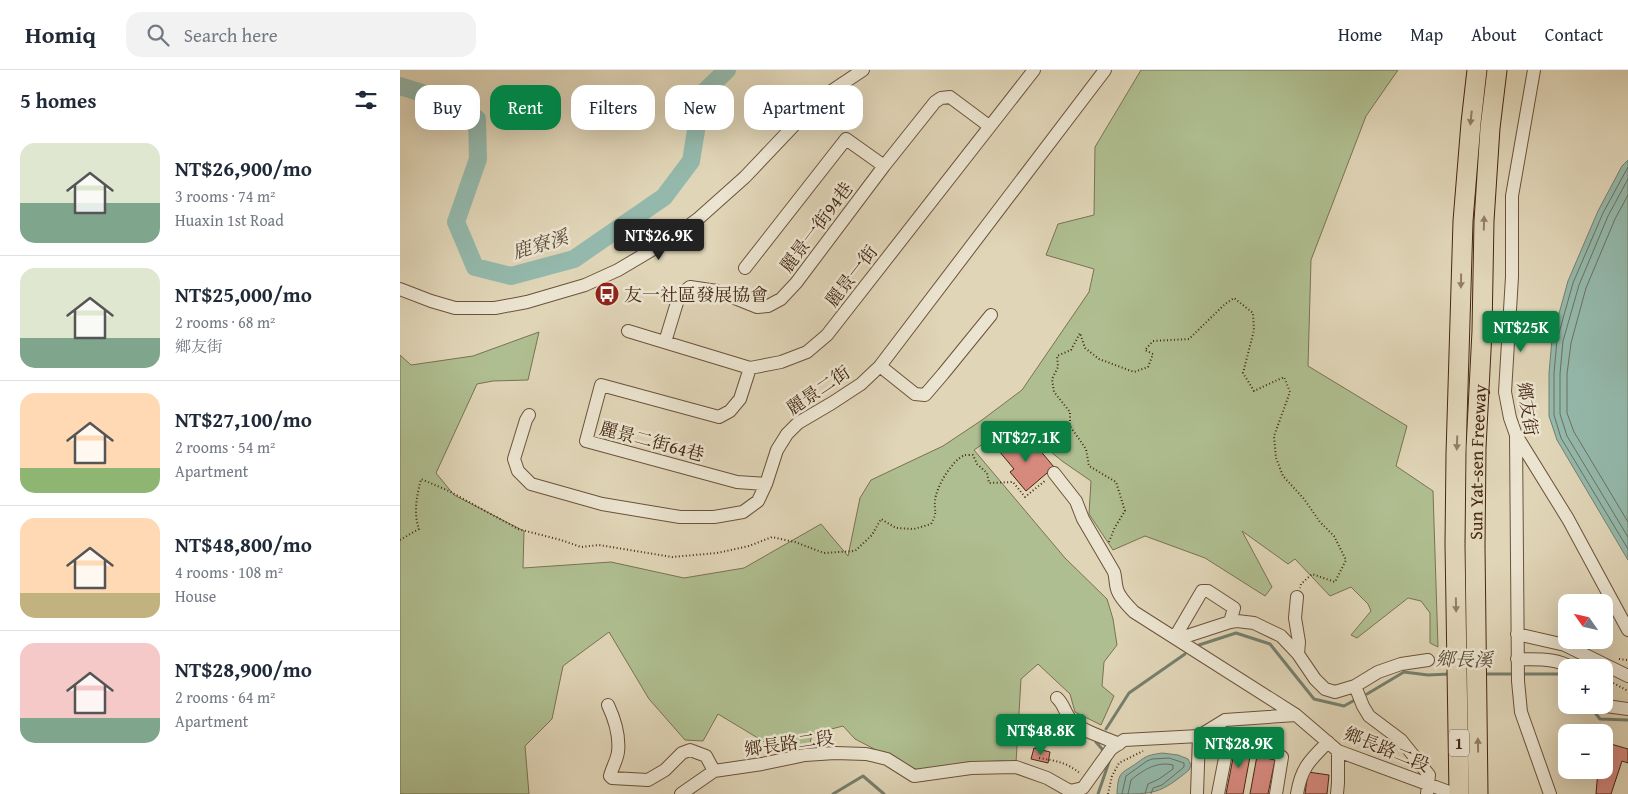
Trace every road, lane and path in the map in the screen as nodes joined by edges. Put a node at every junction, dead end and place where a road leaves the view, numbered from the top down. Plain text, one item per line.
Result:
1 (863, 70) edge
2 (1034, 70) edge
3 (1105, 70) edge
4 (1477, 70) edge
5 (1497, 70) edge
6 (1534, 70) edge
7 (989, 126) junction
8 (884, 166) junction
9 (745, 268) dead end
10 (400, 288) edge
11 (991, 315) dead end
12 (628, 331) dead end
13 (665, 342) junction
14 (880, 366) junction
15 (750, 368) junction
16 (529, 415) dead end
17 (1516, 435) junction
18 (1054, 473) dead end
19 (766, 484) junction
20 (1105, 555) junction
21 (1297, 598) joint
22 (1230, 622) junction
23 (1628, 630) edge
24 (1517, 634) junction
25 (1178, 639) junction
26 (1298, 654) junction
27 (1428, 660) dead end
28 (1517, 662) junction
29 (1558, 662) edge
30 (1628, 676) edge
31 (1613, 683) edge
32 (1355, 686) junction
33 (1628, 691) edge
34 (1467, 692) junction
35 (1057, 698) dead end
36 (608, 705) dead end
37 (1613, 707) edge
38 (1628, 709) edge
39 (1296, 715) junction
40 (1199, 736) junction
41 (1328, 742) junction
42 (1119, 744) junction
43 (1145, 750) dead end
44 (1338, 751) junction
45 (1257, 752) dead end
46 (1226, 753) dead end
47 (1039, 758) dead end
48 (1096, 770) junction
49 (714, 771) junction
50 (1427, 789) edge
51 (1454, 793) edge
52 (681, 794) edge
53 (1108, 794) edge
54 (1197, 794) edge
55 (1218, 794) edge
56 (1276, 794) edge
57 (1297, 794) edge
58 (1337, 794) edge
59 (1478, 794) edge
60 (1550, 794) edge

1 - 10 street
2 - 7 street, 麗景一街
3 - 14 street, 麗景二街
4 -> 34 highway, Sun Yat-sen Freeway / 1
34 -> 5 highway, Sun Yat-sen Freeway / 1
6 - 17 street, 鄉友街
7 - 8 street, 麗景一街94巷
7 - 15 street, 麗景一街
8 - 9 street
8 - 13 street, 麗景一街94巷
11 - 14 street
12 - 13 street, 麗景一街
13 - 15 street, 麗景一街
14 - 19 street, 麗景二街
15 - 19 street, 麗景二街64巷
16 - 19 street, 麗景二街
17 - 23 street
17 - 24 street, 鄉友街
18 - 20 street, 鄉長路二段
20 - 21 path
20 - 25 street, 鄉長路二段
21 - 26 street
22 - 25 street
22 - 25 street
22 - 26 street
24 - 28 street, 鄉友街
24 - 30 street
25 - 39 street, 鄉長路二段
26 - 32 street
27 - 32 street
28 - 29 street
28 - 60 street, 鄉友街
31 - 33 path
32 - 50 street
34 - 51 highway, Sun Yat-sen Freeway / 1
59 -> 34 highway, Sun Yat-sen Freeway / 1
35 - 42 street
36 - 49 street
37 - 38 street
39 - 40 street
39 - 41 street, 鄉長路二段
40 - 42 street
40 - 54 street
41 - 44 street, 鄉長路二段
41 - 57 street
42 - 48 street, 鄉長路二段
43 - 53 path
44 - 50 street, 鄉長路二段
44 - 58 street
45 - 56 street
46 - 55 street
47 - 48 path
48 - 49 street, 鄉長路二段
49 - 52 street, 鄉長路二段
50 - 51 street, 鄉長路二段

